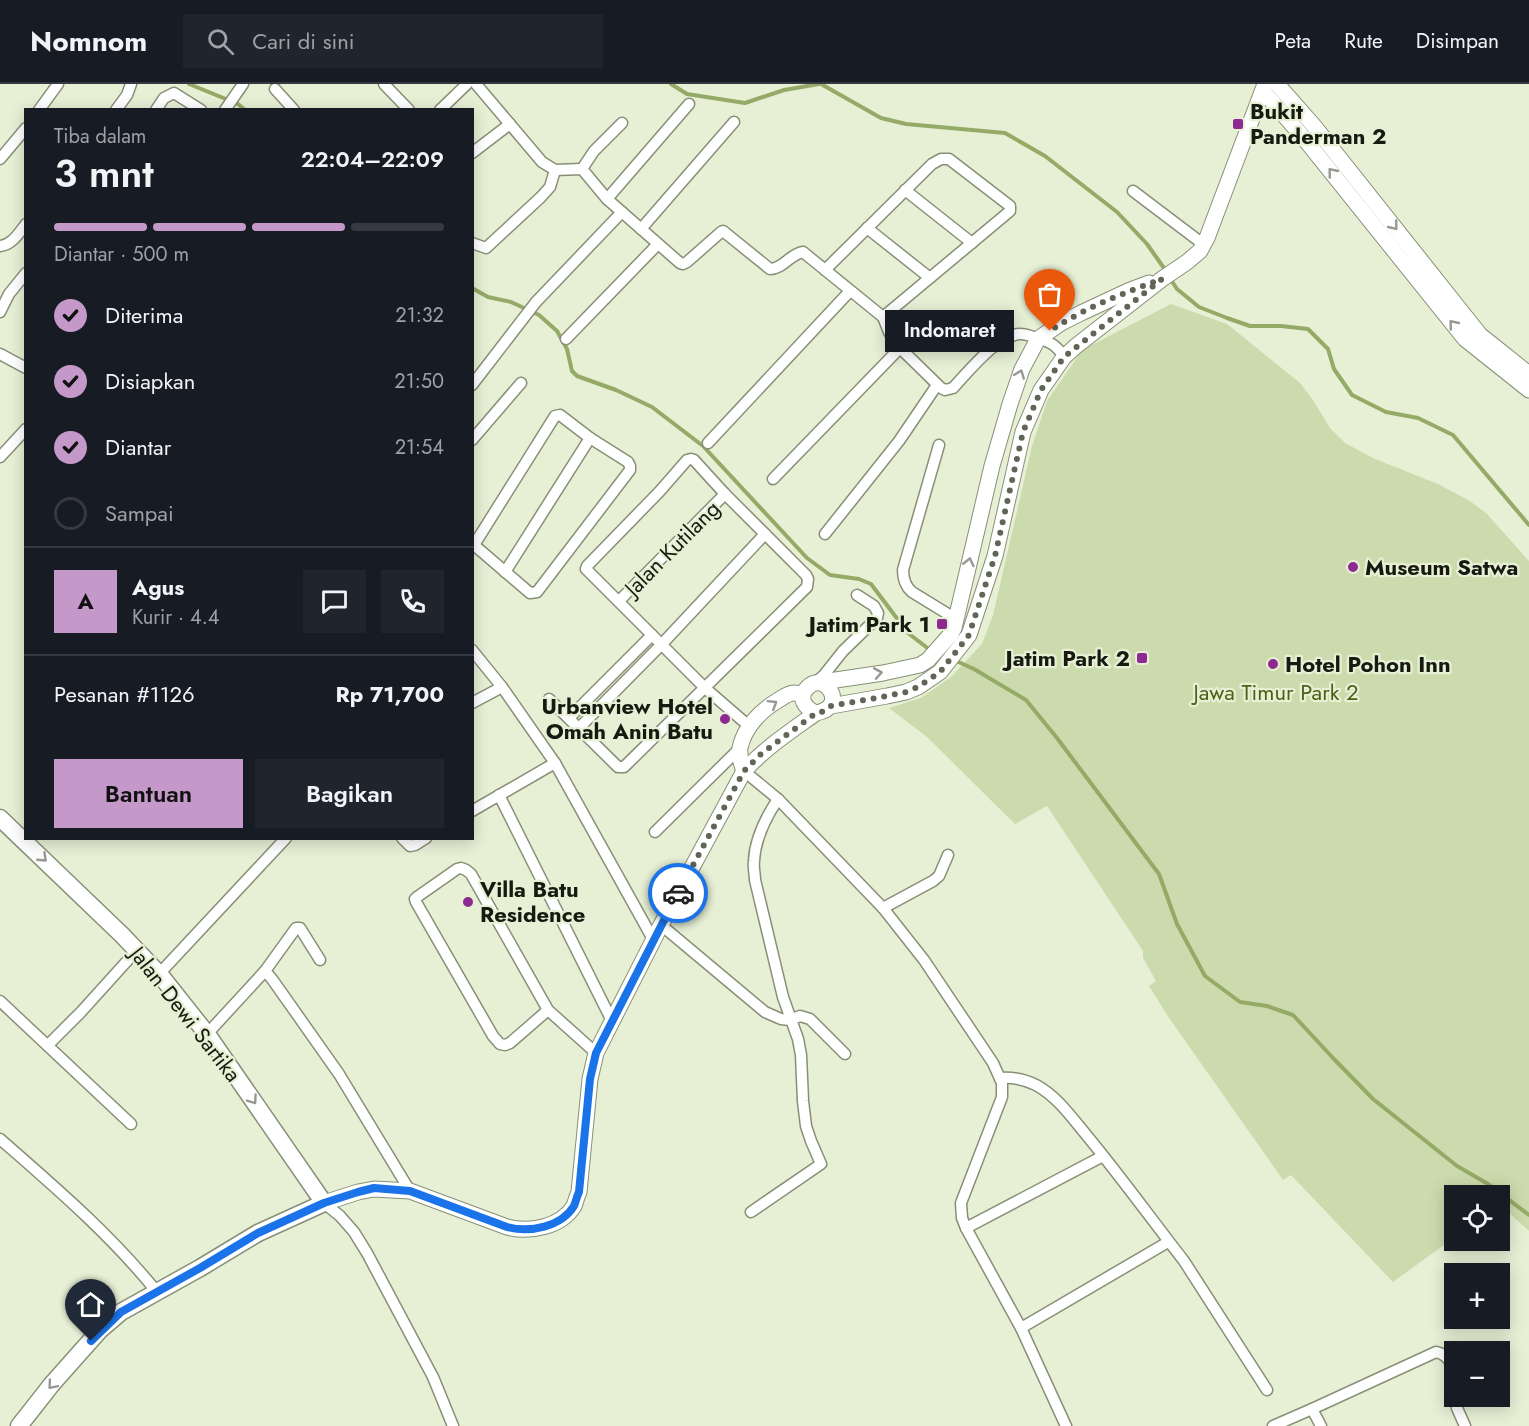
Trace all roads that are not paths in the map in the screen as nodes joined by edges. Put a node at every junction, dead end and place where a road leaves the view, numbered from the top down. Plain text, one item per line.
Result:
1 (58, 84) edge
2 (131, 84) edge
3 (243, 84) edge
4 (384, 84) edge
5 (467, 84) edge
6 (476, 84) edge
7 (274, 86) edge
8 (1268, 86) edge
9 (230, 104) edge
10 (689, 104) dead end
11 (402, 107) edge
12 (40, 108) edge
13 (117, 108) edge
14 (157, 108) edge
15 (198, 108) edge
16 (292, 108) edge
17 (442, 108) edge
18 (734, 122) dead end
19 (622, 123) dead end
20 (510, 124) junction
21 (24, 132) edge
22 (474, 151) edge
23 (0, 159) edge
24 (582, 169) junction
25 (555, 170) junction
26 (905, 190) junction
27 (1133, 191) dead end
28 (607, 199) junction
29 (622, 212) junction
30 (24, 227) edge
31 (867, 228) junction
32 (641, 229) junction
33 (972, 243) junction
34 (474, 244) edge
35 (658, 244) junction
36 (1203, 244) junction
37 (0, 246) edge
38 (825, 270) junction
39 (24, 275) edge
40 (1167, 276) junction
41 (930, 278) junction
42 (850, 291) junction
43 (0, 312) edge
44 (883, 317) junction
45 (566, 339) dead end
46 (1038, 339) junction
47 (1477, 341) junction
48 (900, 348) junction
49 (0, 354) edge
50 (1064, 357) junction
51 (24, 367) edge
52 (1529, 374) edge
53 (474, 382) edge
54 (521, 382) dead end
55 (937, 385) junction
56 (1529, 390) edge
57 (24, 431) edge
58 (474, 438) edge
59 (590, 438) junction
60 (708, 443) dead end
61 (939, 445) dead end
62 (0, 457) edge
63 (772, 478) dead end
64 (725, 494) junction
65 (765, 534) junction
66 (825, 534) dead end
67 (474, 542) edge
68 (474, 545) edge
69 (506, 572) junction
70 (857, 595) dead end
71 (619, 602) junction
72 (956, 619) junction
73 (652, 634) junction
74 (662, 645) junction
75 (474, 652) edge
76 (819, 683) junction
77 (502, 687) junction
78 (705, 688) junction
79 (803, 694) junction
80 (549, 699) dead end
81 (474, 702) edge
82 (831, 706) junction
83 (816, 713) junction
84 (569, 718) junction
85 (750, 727) junction
86 (579, 728) junction
87 (740, 748) junction
88 (555, 763) junction
89 (744, 771) junction
90 (499, 795) junction
91 (778, 799) junction
92 (474, 810) edge
93 (0, 818) edge
94 (655, 832) dead end
95 (284, 840) edge
96 (404, 840) edge
97 (423, 840) edge
98 (948, 855) dead end
99 (883, 908) junction
100 (661, 925) junction
101 (654, 941) junction
102 (136, 950) junction
103 (320, 960) dead end
104 (265, 971) junction
105 (159, 974) junction
106 (0, 1001) edge
107 (548, 1010) junction
108 (790, 1020) junction
109 (612, 1021) junction
110 (207, 1034) junction
111 (48, 1045) junction
112 (596, 1053) junction
113 (845, 1054) dead end
114 (1000, 1078) junction
115 (131, 1124) dead end
116 (0, 1139) edge
117 (1103, 1156) junction
118 (410, 1191) junction
119 (324, 1203) junction
120 (751, 1212) dead end
121 (966, 1228) junction
122 (1168, 1242) junction
123 (157, 1292) junction
124 (1021, 1328) junction
125 (1444, 1355) edge
126 (1267, 1390) dead end
127 (1457, 1407) edge
128 (1312, 1409) junction
129 (19, 1426) edge
130 (453, 1426) edge
131 (1066, 1426) edge
132 (1273, 1426) edge
133 (1321, 1426) edge
134 (1465, 1426) edge

1 - 12 street
2 - 13 street
3 - 9 street
4 - 11 street
5 - 17 street
6 - 20 street
7 - 16 street
8 - 36 main road
8 - 47 main road
10 - 28 street
14 - 15 street
18 - 32 street
19 - 24 street
20 - 22 street
20 - 25 street
21 - 23 street
24 - 25 street
24 - 28 street
25 - 34 street
26 - 31 street
26 - 33 street
26 - 33 street
27 - 36 street
28 - 29 street
29 - 32 street
29 - 53 street
30 - 37 street
31 - 38 street
31 - 41 street
32 - 35 street
33 - 41 street
35 - 38 street
35 - 45 street
36 - 40 main road
38 - 42 street
39 - 43 street
40 - 46 main road
40 - 50 main road
41 - 44 street
42 - 44 street
42 - 60 street
44 - 48 street
46 - 50 street
46 - 55 street
72 -> 46 main road
47 - 52 main road
47 - 56 main road
48 - 55 street
48 - 63 street
49 - 51 street
50 - 82 main road
54 - 58 street
55 - 66 street
57 - 62 street
59 - 67 street
59 - 69 street
59 - 69 street
61 - 72 street
64 - 65 street
64 - 71 street, Jalan Kutilang
64 - 71 street
65 - 74 street
65 - 78 street
68 - 69 street
70 - 76 street
71 - 73 street
76 -> 72 main road
73 - 74 street
73 - 84 street
74 - 78 street
74 - 86 street
75 - 77 street
76 - 79 main road
76 - 82 main road
77 - 81 street
77 - 88 street
78 - 85 street
78 - 86 street
79 - 83 main road
85 -> 79 main road
80 - 84 street
82 - 83 main road
83 - 89 main road
84 - 86 street
85 - 87 main road
87 - 89 main road
87 - 94 street
88 - 90 street
88 - 101 street
89 - 91 street
89 - 100 main road
90 - 92 street
90 - 109 street
91 - 99 street
91 - 108 street
93 -> 102 main road, Jalan Dewi Sartika
95 - 105 street
96 - 97 street
98 - 99 street
99 - 114 street
100 - 101 main road
100 - 108 street
101 - 109 main road
102 - 105 main road, Jalan Dewi Sartika
102 - 111 street
103 - 104 street
104 - 110 street
104 - 118 street
105 - 110 main road, Jalan Dewi Sartika
106 - 111 street
107 - 107 street
107 - 112 street
108 - 113 street
108 - 120 street
109 - 112 main road
110 -> 119 main road, Jalan Dewi Sartika
111 - 115 street
112 - 118 main road
114 - 117 street
114 - 121 street
116 - 123 street
117 - 121 street
117 - 122 street
118 - 119 main road
119 - 123 main road
119 - 130 street
121 - 124 street
122 - 124 street
122 - 126 street
123 -> 129 main road
124 - 131 street
125 - 128 street
127 - 134 street
128 - 132 street
128 - 133 street

